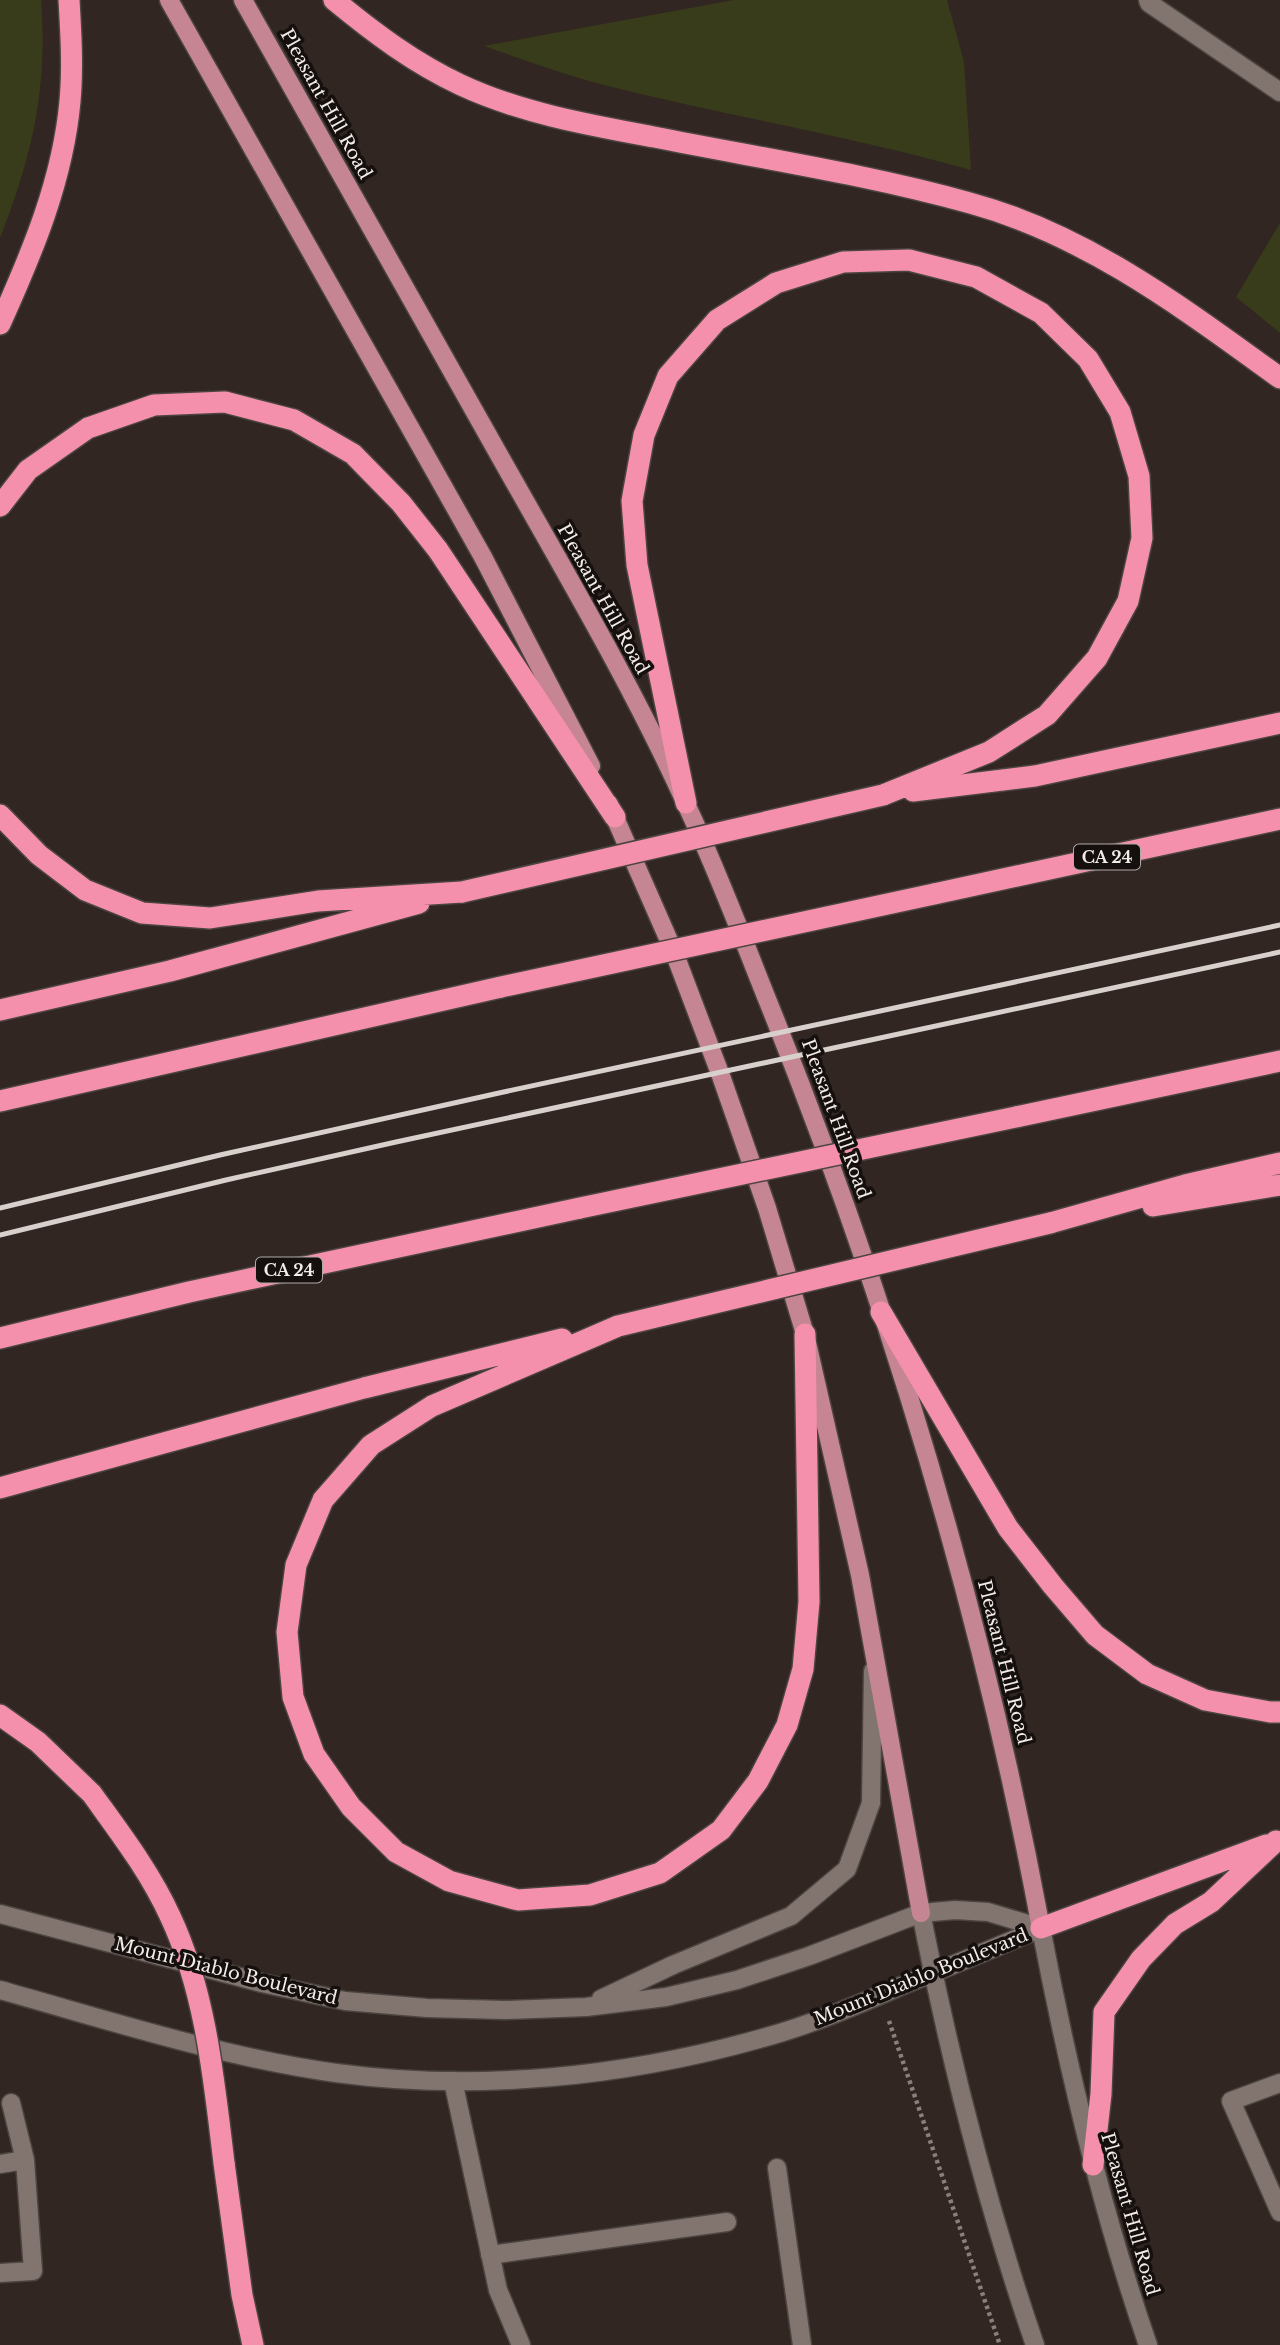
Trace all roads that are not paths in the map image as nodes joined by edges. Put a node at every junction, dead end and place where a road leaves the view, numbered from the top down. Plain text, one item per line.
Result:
1 (69, 0) edge
2 (169, 0) edge
3 (243, 0) edge
4 (334, 0) edge
5 (1148, 0) edge
6 (1280, 92) edge
7 (0, 324) edge
8 (1280, 378) edge
9 (0, 506) edge
10 (1280, 723) edge
11 (883, 795) junction
12 (686, 803) junction
13 (0, 815) edge
14 (615, 817) junction
15 (1280, 820) edge
16 (462, 891) junction
17 (0, 1010) edge
18 (1280, 1061) edge
19 (0, 1101) edge
20 (1280, 1163) edge
21 (1280, 1185) edge
22 (1050, 1223) junction
23 (881, 1312) junction
24 (618, 1326) junction
25 (805, 1334) junction
26 (0, 1338) edge
27 (0, 1488) edge
28 (873, 1646) junction
29 (1280, 1712) edge
30 (0, 1715) edge
31 (1278, 1841) edge
32 (921, 1913) junction
33 (0, 1914) edge
34 (1041, 1928) junction
35 (933, 1973) junction
36 (0, 1990) edge
37 (586, 2007) junction
38 (453, 2081) junction
39 (1280, 2083) edge
40 (11, 2103) dead end
41 (25, 2161) junction
42 (0, 2164) edge
43 (1093, 2165) junction
44 (776, 2168) dead end
45 (1280, 2212) edge
46 (727, 2222) dead end
47 (490, 2255) junction
48 (0, 2273) edge
49 (253, 2345) edge
50 (521, 2345) edge
51 (802, 2345) edge
52 (1035, 2345) edge
53 (1148, 2345) edge

1 - 7 highway
2 - 14 main road
3 - 12 main road, Pleasant Hill Road
4 - 8 highway
5 - 6 main road
9 - 14 highway
10 - 11 highway
11 - 12 highway
11 - 16 highway, bridge
12 - 23 main road, Pleasant Hill Road
13 - 16 highway
14 - 25 main road
15 - 19 highway, CA 24, bridge
16 - 17 highway
18 - 26 highway, CA 24, bridge
20 - 22 highway
21 - 22 highway
22 - 24 highway, bridge
23 - 29 highway
23 - 34 main road, Pleasant Hill Road
24 - 25 highway
24 - 27 highway
25 - 28 main road
28 - 32 main road
28 - 37 main road
30 - 49 highway, bridge
31 - 34 highway
31 - 43 highway
32 - 34 main road, Mount Diablo Boulevard
32 - 35 main road
32 - 37 main road, Mount Diablo Boulevard
33 - 37 main road, Mount Diablo Boulevard
34 - 35 main road, Mount Diablo Boulevard
34 - 43 main road, Pleasant Hill Road
35 - 38 main road, Mount Diablo Boulevard
35 - 52 main road
36 - 38 main road, Mount Diablo Boulevard
38 - 47 main road
39 - 45 main road
40 - 41 main road
41 - 42 main road
41 - 48 main road
43 - 53 main road, Pleasant Hill Road
44 - 51 main road
46 - 47 main road
47 - 50 main road

